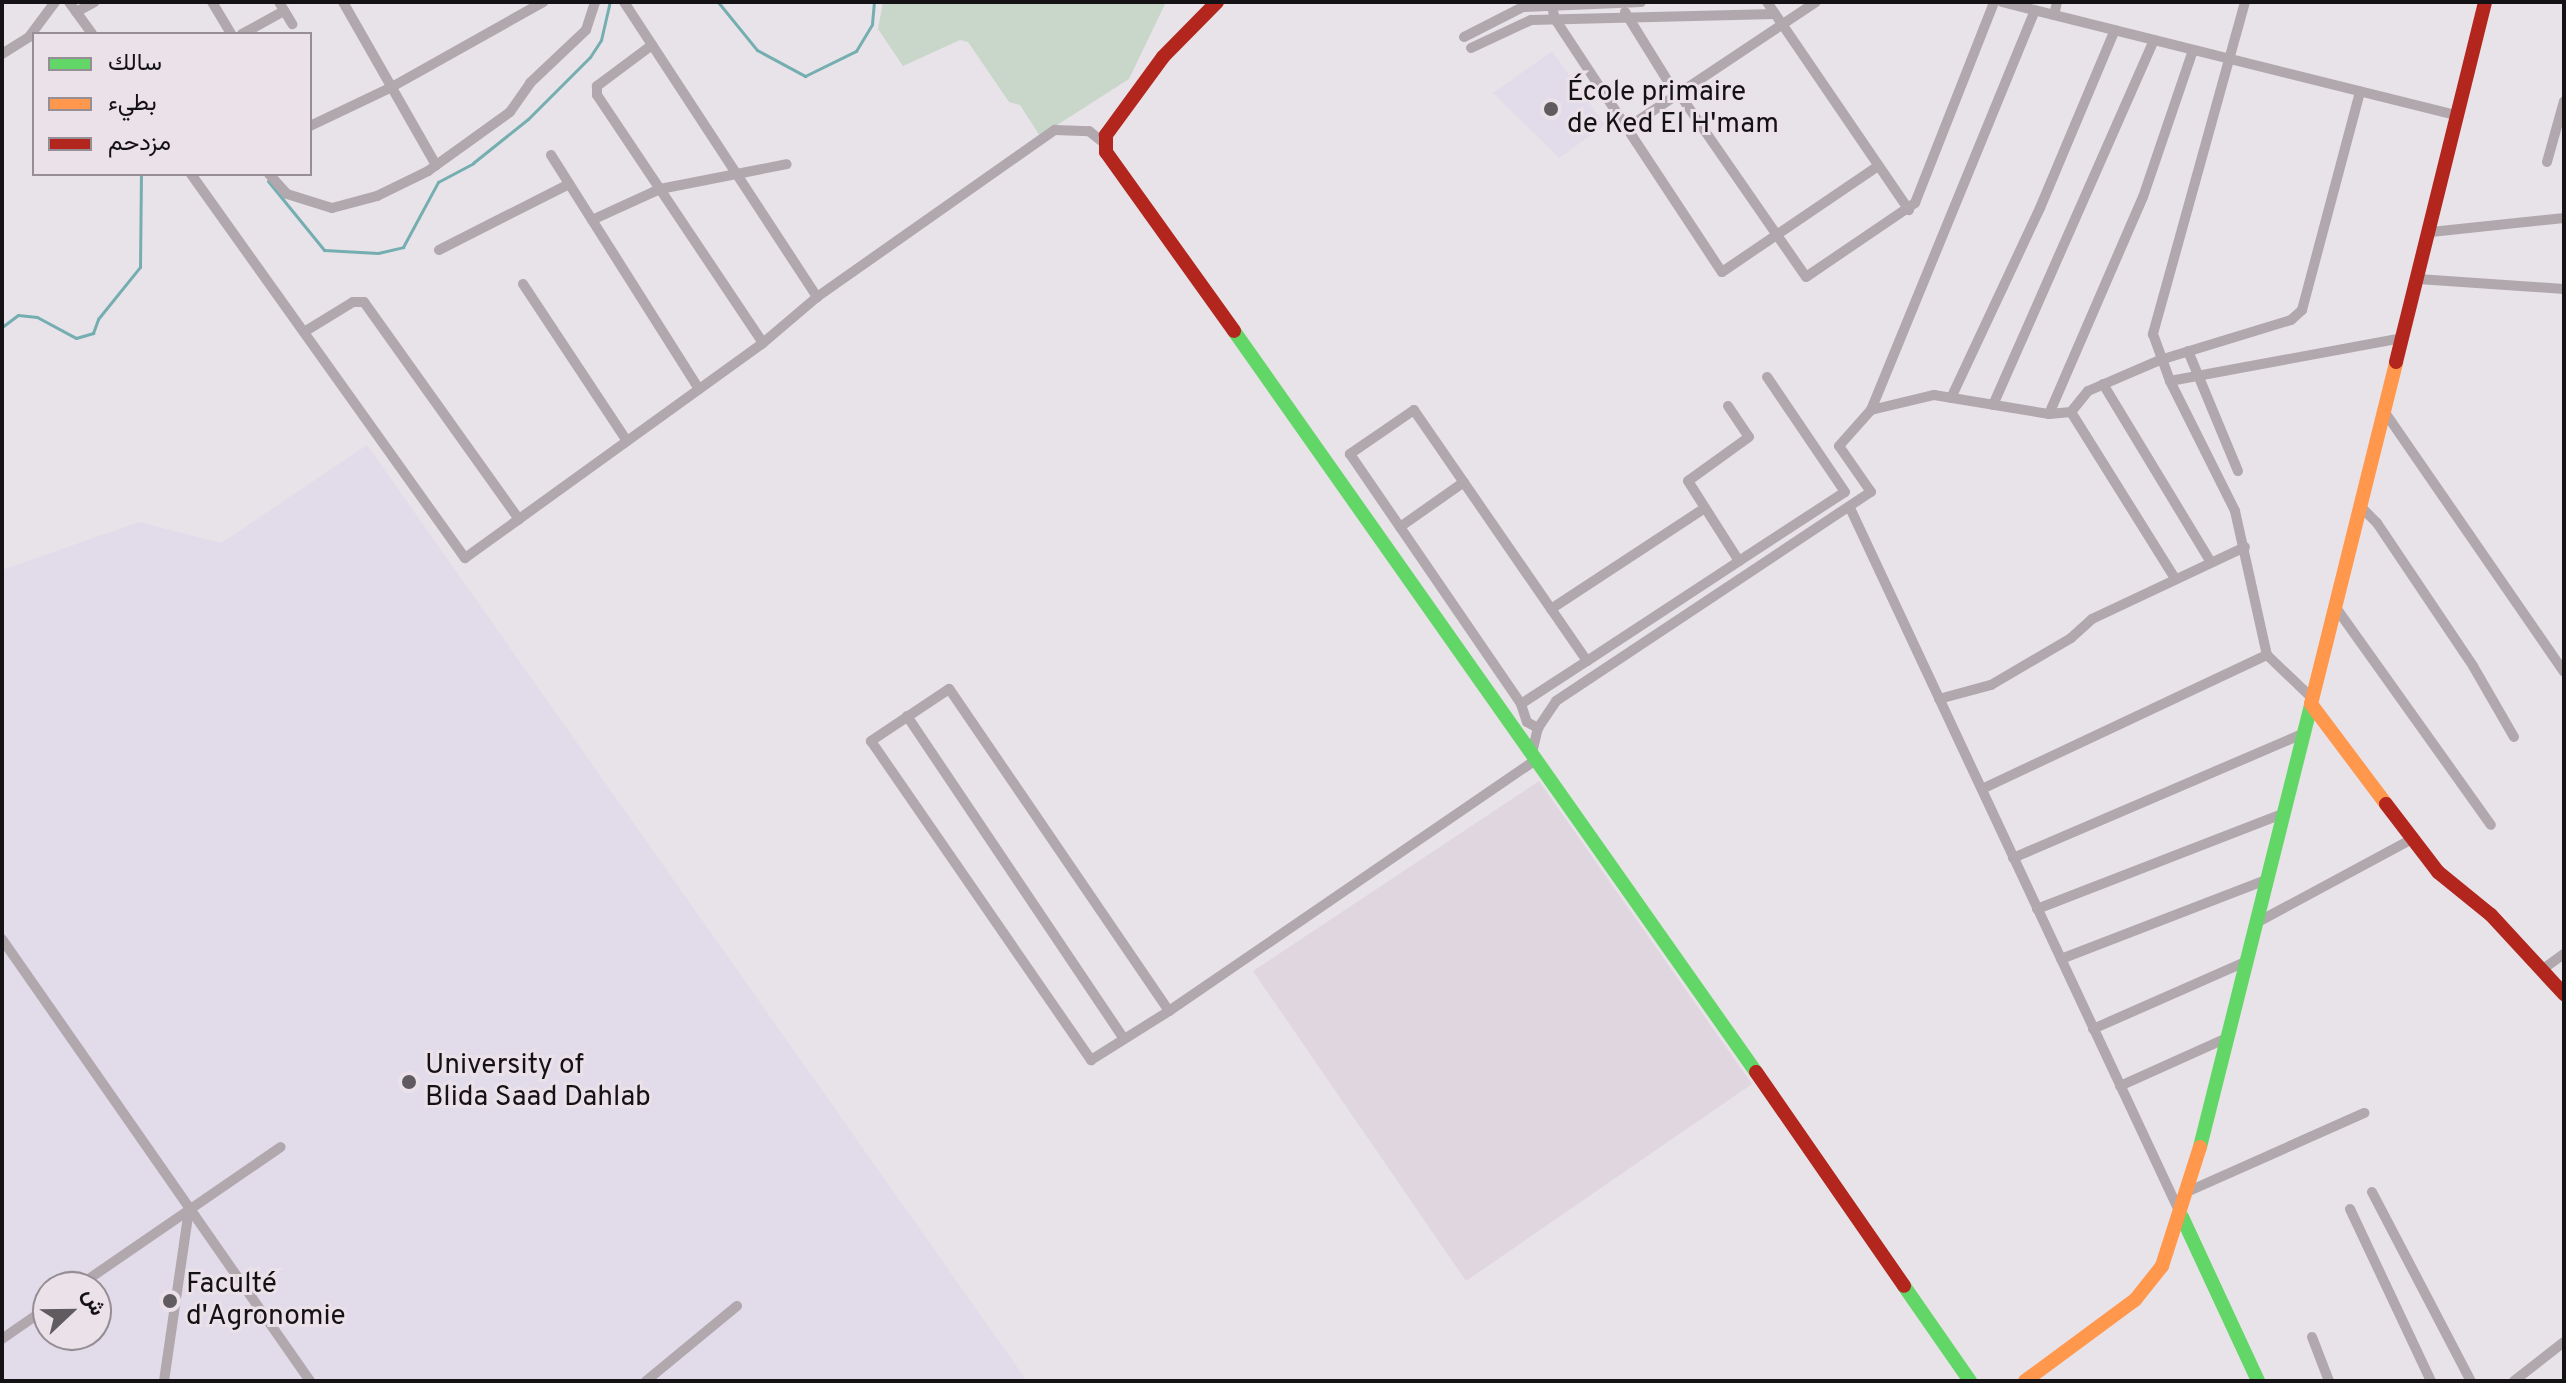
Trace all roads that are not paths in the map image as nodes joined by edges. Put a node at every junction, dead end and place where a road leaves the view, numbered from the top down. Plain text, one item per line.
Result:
1 (55, 2) edge
2 (69, 2) edge
3 (95, 2) edge
4 (212, 2) edge
5 (343, 2) edge
6 (543, 2) edge
7 (595, 2) edge
8 (624, 2) edge
9 (1217, 2) edge
10 (1624, 2) edge
11 (1641, 2) edge
12 (1767, 2) edge
13 (1816, 2) edge
14 (1994, 2) edge
15 (2002, 2) edge
16 (2057, 2) edge
17 (2245, 2) edge
18 (2485, 2) edge
19 (1551, 4) edge
20 (282, 6) edge
21 (2035, 10) junction
22 (76, 12) junction
23 (1775, 14) junction
24 (1626, 15) junction
25 (2054, 15) junction
26 (1555, 19) junction
27 (292, 24) dead end
28 (1783, 25) junction
29 (2115, 30) junction
30 (33, 32) edge
31 (91, 32) edge
32 (230, 32) edge
33 (245, 32) edge
34 (32, 33) edge
35 (1464, 37) dead end
36 (2154, 40) junction
37 (652, 45) junction
38 (1471, 48) dead end
39 (2193, 50) junction
40 (2, 54) edge
41 (2231, 60) junction
42 (390, 88) junction
43 (2360, 92) junction
44 (1678, 96) junction
45 (2564, 101) edge
46 (2458, 116) junction
47 (312, 125) edge
48 (1627, 128) junction
49 (1104, 143) junction
50 (551, 155) dead end
51 (2547, 162) dead end
52 (787, 164) dead end
53 (436, 165) junction
54 (1878, 166) junction
55 (736, 175) junction
56 (192, 176) edge
57 (271, 176) edge
58 (569, 184) junction
59 (660, 189) junction
60 (1909, 210) junction
61 (2564, 218) edge
62 (592, 220) junction
63 (2431, 232) junction
64 (1776, 235) junction
65 (439, 250) dead end
66 (2418, 279) junction
67 (523, 284) dead end
68 (2564, 289) edge
69 (817, 297) junction
70 (304, 332) junction
71 (2403, 338) junction
72 (763, 343) junction
73 (2188, 351) junction
74 (2160, 360) junction
75 (2198, 376) junction
76 (1767, 377) dead end
77 (2170, 381) junction
78 (2103, 384) junction
79 (699, 389) junction
80 (1951, 398) junction
81 (1993, 405) junction
82 (1728, 406) dead end
83 (1871, 410) junction
84 (2384, 411) junction
85 (2071, 412) junction
86 (2049, 414) junction
87 (627, 441) junction
88 (2238, 471) dead end
89 (1464, 482) junction
90 (2360, 506) junction
91 (1705, 508) junction
92 (1850, 508) junction
93 (519, 519) junction
94 (1400, 527) junction
95 (2245, 547) junction
96 (1739, 561) junction
97 (2210, 561) junction
98 (2174, 577) junction
99 (2332, 604) junction
100 (1551, 609) junction
101 (2267, 655) junction
102 (1587, 661) junction
103 (2564, 672) edge
104 (1939, 699) junction
105 (2311, 700) junction
106 (1521, 704) junction
107 (907, 716) junction
108 (1522, 724) junction
109 (1538, 728) junction
110 (2303, 734) junction
111 (2514, 737) dead end
112 (1535, 754) junction
113 (1982, 789) junction
114 (2285, 813) junction
115 (2491, 825) dead end
116 (2412, 839) junction
117 (2013, 858) junction
118 (2268, 879) junction
119 (2037, 909) junction
120 (2256, 923) junction
121 (2, 939) edge
122 (2564, 954) edge
123 (2061, 959) junction
124 (2247, 961) junction
125 (2543, 969) junction
126 (2564, 994) edge
127 (1169, 1011) junction
128 (2093, 1029) junction
129 (2227, 1038) junction
130 (1124, 1039) junction
131 (2120, 1086) junction
132 (2364, 1113) dead end
133 (281, 1147) dead end
134 (2189, 1191) junction
135 (2372, 1192) dead end
136 (189, 1209) junction
137 (2350, 1209) dead end
138 (2182, 1217) junction
139 (100, 1271) edge
140 (737, 1306) dead end
141 (32, 1318) edge
142 (2312, 1337) dead end
143 (2, 1339) edge
144 (2564, 1342) edge
145 (164, 1381) edge
146 (310, 1381) edge
147 (646, 1381) edge
148 (1970, 1381) edge
149 (2025, 1381) edge
150 (2258, 1381) edge
151 (2329, 1381) edge
152 (2431, 1381) edge
153 (2471, 1381) edge
154 (2514, 1381) edge

1 - 30 street
2 - 22 street
3 - 22 street
4 - 32 street
5 - 42 street
6 - 42 street
7 - 53 street
8 - 37 street
9 - 49 street
10 - 11 street
10 - 19 street
10 - 24 street
12 - 23 street
13 - 28 street
14 - 60 street
15 - 21 street
16 - 25 street
17 - 41 street
18 - 46 street
19 - 26 street
19 - 35 street
20 - 27 street
20 - 33 street
21 - 25 street
21 - 83 street
22 - 31 street
23 - 24 street
23 - 28 street
24 - 26 street
24 - 44 street
25 - 29 street
26 - 38 street
26 - 48 street
28 - 44 street
28 - 54 street
29 - 36 street
29 - 80 street
34 - 40 street
36 - 39 street
36 - 81 street
37 - 55 street
37 - 59 street
39 - 41 street
39 - 86 street
41 - 43 street
41 - 74 street
42 - 47 street
42 - 53 street
43 - 46 street
43 - 73 street
44 - 48 street
44 - 64 street
45 - 51 street
46 - 63 street
48 - 64 street
49 - 69 street
49 - 108 street
50 - 58 street
52 - 55 street
53 - 57 street
54 - 60 street
54 - 64 street
55 - 59 street
55 - 69 street
56 - 70 street
58 - 62 street
58 - 65 street
59 - 62 street
59 - 72 street
60 - 64 street
61 - 63 street
62 - 79 street
63 - 66 street
66 - 68 street
66 - 71 street
67 - 87 street
69 - 72 street
70 - 93 street
70 - 93 street
71 - 75 street
71 - 84 street
72 - 79 street
73 - 74 street
73 - 75 street
74 - 77 street
74 - 78 street
75 - 77 street
75 - 88 street
76 - 96 street
77 - 95 street
78 - 85 street
78 - 97 street
79 - 87 street
80 - 81 street
80 - 83 street
81 - 86 street
82 - 91 street
83 - 92 street
84 - 90 street
84 - 103 street
85 - 86 street
85 - 98 street
87 - 93 street
89 - 94 street
89 - 94 street
89 - 100 street
90 - 99 street
90 - 111 street
91 - 96 street
91 - 100 street
92 - 104 street
92 - 109 street
94 - 106 street
95 - 97 street
95 - 101 street
96 - 102 street
97 - 98 street
98 - 104 street
99 - 105 street
99 - 115 street
100 - 102 street
101 - 105 street
101 - 113 street
102 - 106 street
104 - 113 street
105 - 110 street
105 - 116 street
106 - 108 street
107 - 127 street
107 - 130 street
107 - 130 street
108 - 109 street
108 - 112 street
109 - 112 street
110 - 114 street
110 - 117 street
112 - 127 street
112 - 148 street
113 - 117 street
114 - 118 street
114 - 119 street
116 - 120 street
116 - 125 street
117 - 119 street
118 - 120 street
118 - 123 street
119 - 123 street
120 - 124 street
121 - 136 street
122 - 125 street
123 - 128 street
124 - 128 street
124 - 129 street
125 - 126 street
127 - 130 street
128 - 131 street
129 - 131 street
129 - 134 street
131 - 138 street
132 - 134 street
133 - 136 street
134 - 138 street
135 - 153 street
136 - 139 street
136 - 145 street
136 - 146 street
137 - 152 street
138 - 149 street
138 - 150 street
140 - 147 street
141 - 143 street
142 - 151 street
144 - 154 street

